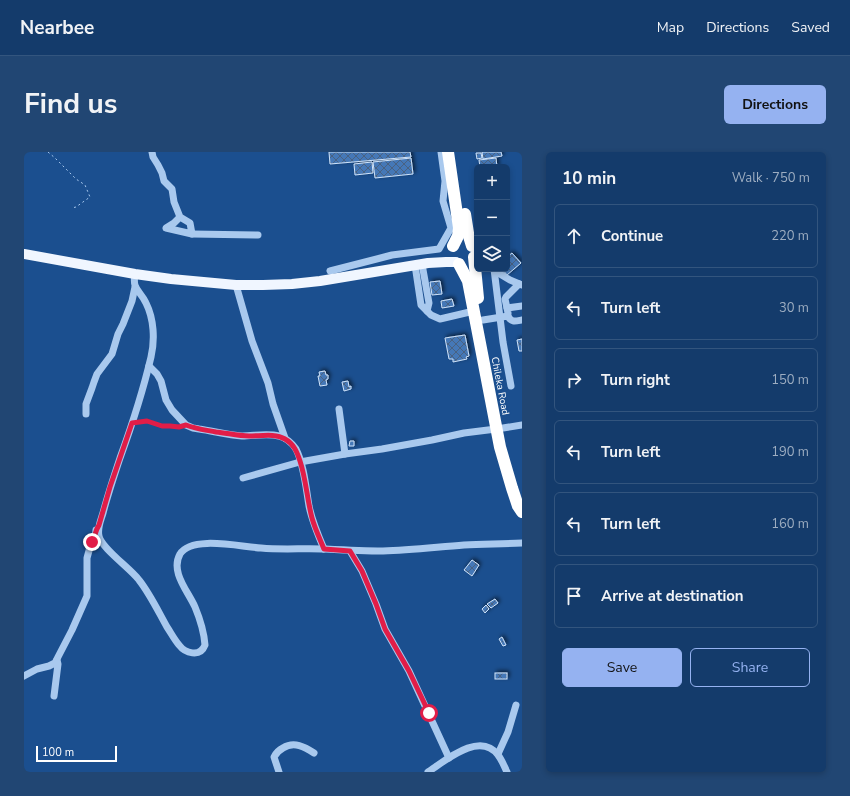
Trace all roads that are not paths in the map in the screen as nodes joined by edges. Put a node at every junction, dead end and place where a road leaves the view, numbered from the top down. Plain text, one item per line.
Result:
1 (152, 152) edge
2 (441, 152) edge
3 (448, 152) edge
4 (455, 152) edge
5 (180, 217) junction
6 (192, 234) junction
7 (258, 235) dead end
8 (453, 247) junction
9 (473, 252) junction
10 (24, 254) edge
11 (457, 263) junction
12 (422, 264) junction
13 (330, 271) dead end
14 (497, 272) edge
15 (498, 272) edge
16 (135, 274) junction
17 (236, 285) junction
18 (520, 285) edge
19 (135, 287) junction
20 (522, 306) edge
21 (507, 308) junction
22 (474, 311) junction
23 (508, 316) junction
24 (500, 318) junction
25 (483, 320) junction
26 (522, 320) edge
27 (149, 366) junction
28 (511, 386) dead end
29 (339, 409) dead end
30 (86, 414) dead end
31 (522, 424) edge
32 (500, 428) junction
33 (285, 438) junction
34 (345, 454) junction
35 (300, 462) junction
36 (243, 478) dead end
37 (522, 498) edge
38 (522, 512) edge
39 (99, 525) junction
40 (522, 543) edge
41 (324, 549) junction
42 (350, 551) junction
43 (57, 660) junction
44 (24, 676) edge
45 (54, 696) dead end
46 (516, 705) dead end
47 (314, 753) dead end
48 (498, 754) junction
49 (450, 758) junction
50 (279, 772) edge
51 (428, 772) edge
52 (507, 772) edge

1 - 5 street
2 - 13 street
3 - 8 highway
4 - 9 highway, Chileka Road
5 - 6 street
5 - 6 street
6 - 7 street
8 - 9 highway
8 - 11 highway, Chileka Road
8 - 12 main road
9 - 11 highway
9 - 25 highway, Chileka Road
10 - 16 main road
11 - 12 main road
11 - 22 highway, Chileka Road
12 - 17 main road
12 - 22 street
14 - 24 street
15 - 18 street
16 - 17 main road
16 - 19 street
17 - 33 street
18 - 21 street
19 - 27 street
19 - 30 street
20 - 21 street
21 - 23 street
22 - 32 highway, Chileka Road
23 - 24 street
23 - 26 street
24 - 25 street
24 - 28 street
25 - 32 highway, Chileka Road
27 - 33 street
27 - 39 street
29 - 34 street
31 - 32 street
32 - 34 street
32 - 37 highway
32 - 38 highway, Chileka Road
33 - 35 street
34 - 35 street
35 - 36 street
35 - 41 street
39 - 41 street
39 - 43 street
40 - 42 street
41 - 42 street
42 - 49 street
43 - 44 street
43 - 45 street
46 - 48 street
47 - 50 street
48 - 49 street
48 - 52 street
49 - 51 street

